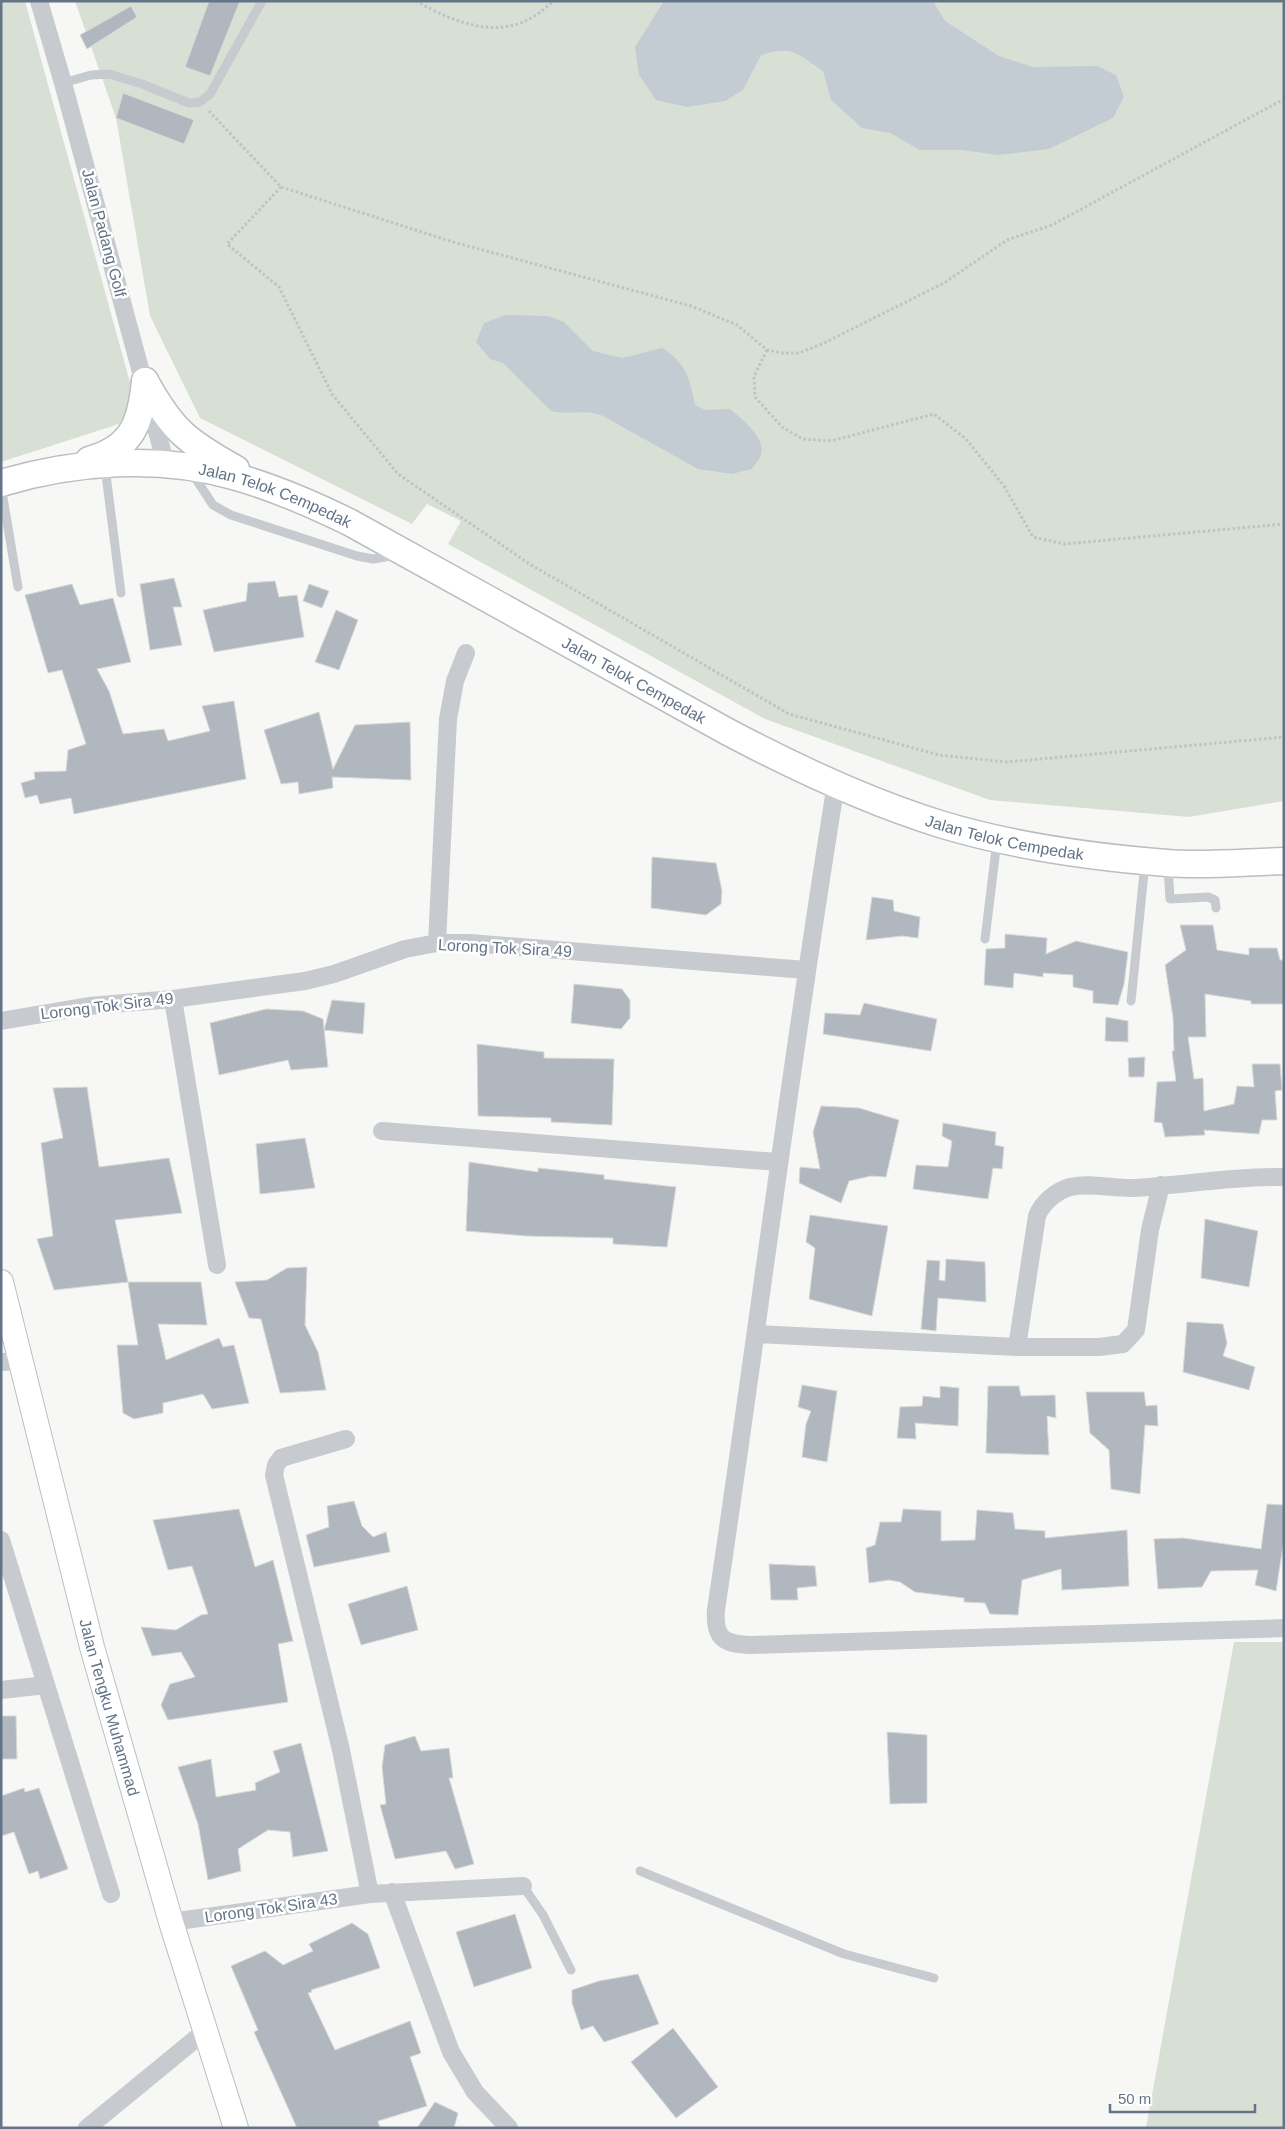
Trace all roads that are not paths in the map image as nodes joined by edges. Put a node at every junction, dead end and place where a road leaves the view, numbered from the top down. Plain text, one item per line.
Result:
1 (39, 1) edge
2 (262, 1) edge
3 (63, 83) junction
4 (144, 380) junction
5 (104, 464) junction
6 (177, 466) junction
7 (55, 470) junction
8 (1, 484) edge
9 (272, 489) junction
10 (408, 554) junction
11 (18, 587) dead end
12 (121, 593) dead end
13 (466, 654) dead end
14 (836, 784) junction
15 (998, 838) junction
16 (1284, 861) edge
17 (1156, 862) junction
18 (1216, 908) dead end
19 (985, 939) dead end
20 (437, 943) junction
21 (806, 970) junction
22 (173, 999) junction
23 (1131, 1001) dead end
24 (1, 1021) edge
25 (382, 1131) dead end
26 (778, 1162) junction
27 (1284, 1176) edge
28 (1161, 1185) junction
29 (218, 1265) dead end
30 (1, 1282) edge
31 (757, 1334) junction
32 (1017, 1347) junction
33 (11, 1362) edge
34 (346, 1439) dead end
35 (1, 1540) edge
36 (1284, 1628) edge
37 (46, 1685) junction
38 (1, 1690) edge
39 (640, 1871) dead end
40 (523, 1886) joint
41 (392, 1892) junction
42 (111, 1894) dead end
43 (370, 1894) junction
44 (171, 1922) junction
45 (571, 1970) dead end
46 (934, 1978) dead end
47 (204, 2032) junction
48 (87, 2128) edge
49 (236, 2128) edge
50 (509, 2128) edge

1 - 3 street, Jalan Padang Golf
2 - 3 lane
3 - 4 street, Jalan Padang Golf
4 - 6 street, Jalan Padang Golf
4 - 7 main road
4 - 9 main road
5 - 6 main road, Jalan Telok Cempedak
5 - 7 main road, Jalan Telok Cempedak
5 - 12 lane
6 - 9 main road, Jalan Telok Cempedak
6 - 10 lane
7 - 8 main road, Jalan Telok Cempedak
8 - 11 lane
9 - 10 main road, Jalan Telok Cempedak
10 - 14 main road, Jalan Telok Cempedak
13 - 20 street
14 - 15 main road, Jalan Telok Cempedak
14 - 21 street
15 - 17 main road, Jalan Telok Cempedak
15 - 19 lane
16 - 17 main road, Jalan Telok Cempedak
17 - 18 lane
17 - 23 lane
20 - 21 street, Lorong Tok Sira 49
20 - 22 street, Lorong Tok Sira 49
21 - 26 street
22 - 24 street, Lorong Tok Sira 49
22 - 29 street
25 - 26 street
26 - 31 street
27 - 28 street
28 - 32 street
28 - 32 street
30 - 33 main road, Jalan Tengku Muhammad
31 - 32 street
31 - 36 street
33 - 44 main road, Jalan Tengku Muhammad
34 - 43 street
35 - 37 street
37 - 38 street
37 - 42 street
39 - 46 lane
40 - 41 street, Lorong Tok Sira 43
40 - 45 lane
41 - 43 street, Lorong Tok Sira 43
41 - 50 street
43 - 44 street, Lorong Tok Sira 43
44 - 47 main road, Jalan Tengku Muhammad
47 - 48 street
47 - 49 main road, Jalan Tengku Muhammad

